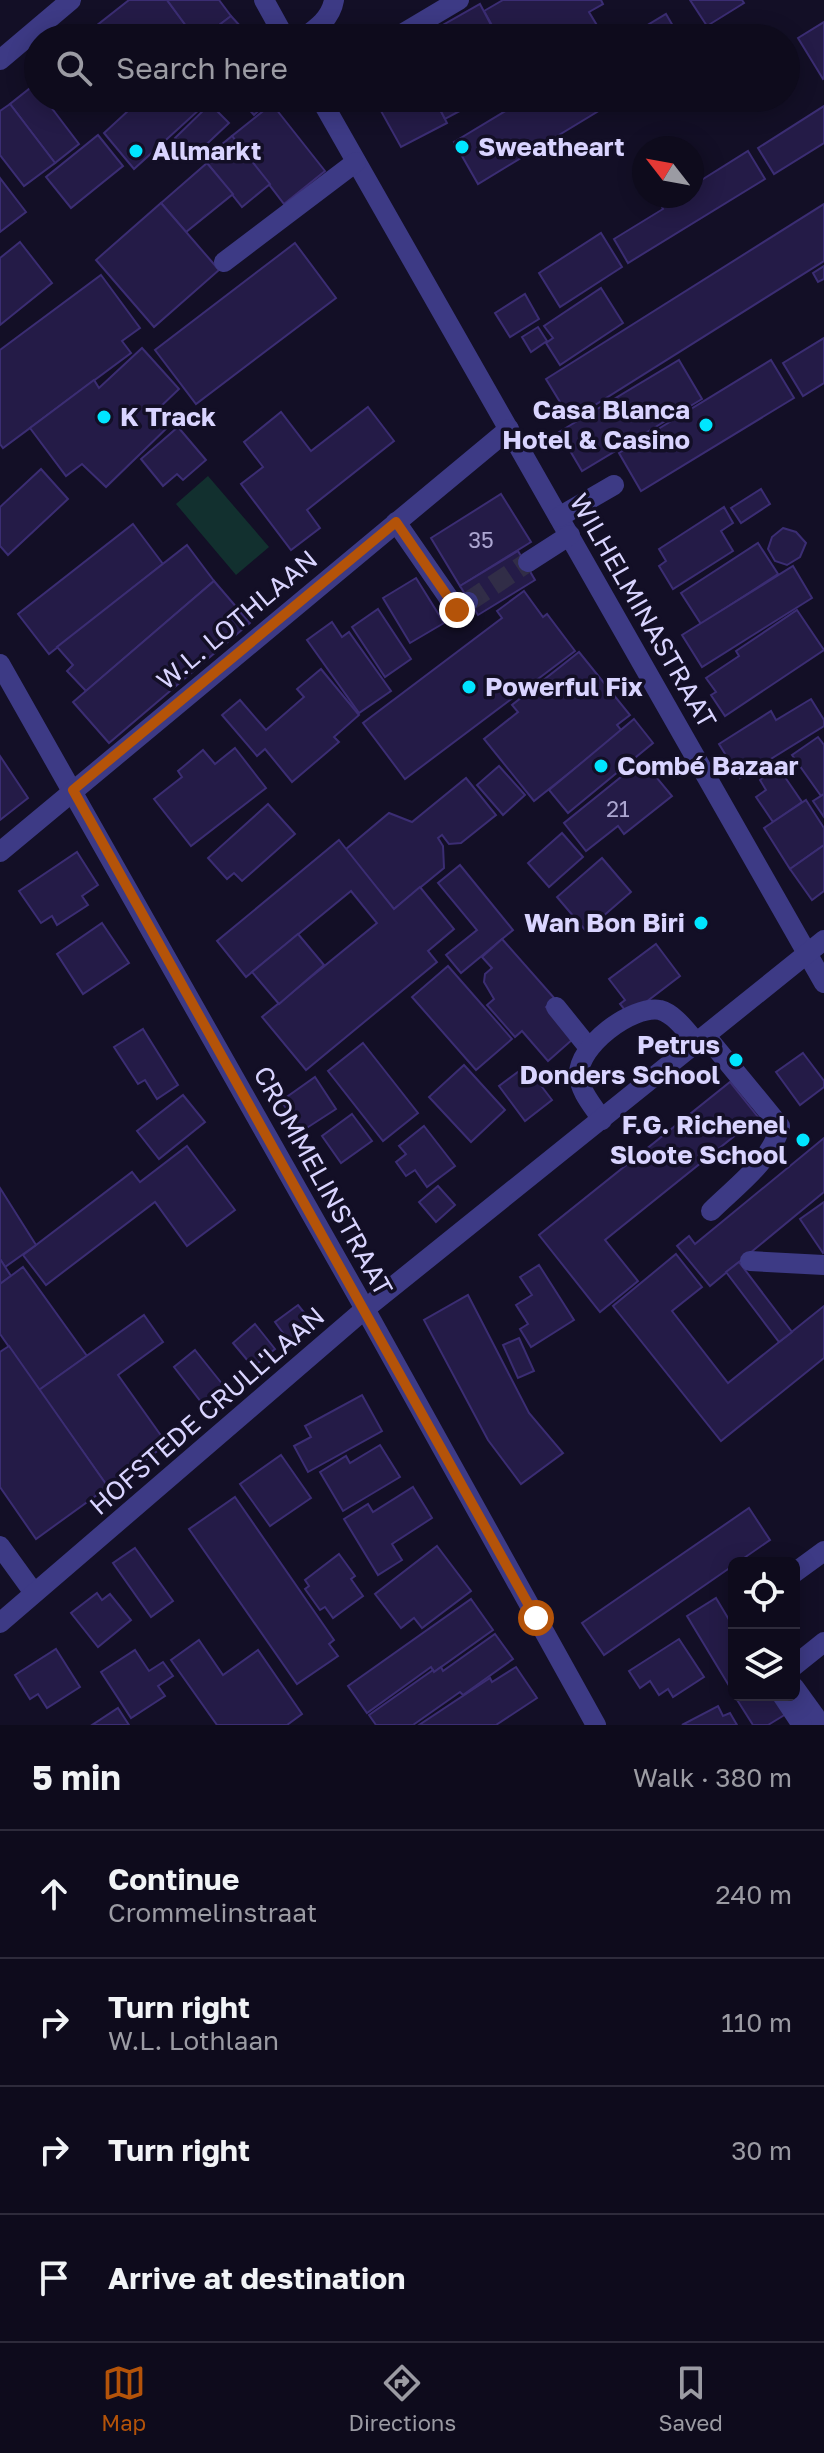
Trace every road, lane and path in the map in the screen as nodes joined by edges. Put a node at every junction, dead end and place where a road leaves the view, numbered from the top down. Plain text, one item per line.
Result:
1 (71, 0) edge
2 (264, 0) edge
3 (334, 0) edge
4 (459, 0) edge
5 (43, 24) edge
6 (277, 24) edge
7 (321, 24) edge
8 (419, 24) edge
9 (24, 40) edge
10 (0, 60) edge
11 (328, 112) edge
12 (356, 162) junction
13 (224, 262) dead end
14 (509, 429) junction
15 (614, 485) dead end
16 (396, 522) junction
17 (564, 526) junction
18 (528, 562) tunnel mouth
19 (468, 602) dead end
20 (0, 664) edge
21 (73, 790) junction
22 (0, 852) edge
23 (824, 940) edge
24 (808, 955) junction
25 (824, 983) edge
26 (556, 1007) dead end
27 (702, 1040) junction
28 (589, 1048) junction
29 (602, 1120) junction
30 (711, 1211) dead end
31 (750, 1261) dead end
32 (824, 1265) edge
33 (365, 1309) junction
34 (0, 1546) edge
35 (824, 1551) edge
36 (800, 1569) edge
37 (34, 1593) junction
38 (0, 1623) edge
39 (824, 1642) edge
40 (800, 1661) edge
41 (800, 1697) edge
42 (789, 1701) edge
43 (816, 1723) edge
44 (596, 1725) edge

1 - 5 street
2 - 6 street
3 - 7 street
4 - 8 street
9 - 10 street
11 - 12 street, WILHELMINASTRAAT
12 - 13 street
12 - 14 street, WILHELMINASTRAAT
14 - 16 street, W.L. LOTHLAAN
14 - 17 street, WILHELMINASTRAAT
15 - 17 street
16 - 19 street
16 - 21 street, W.L. LOTHLAAN
17 - 18 street
17 - 24 street, WILHELMINASTRAAT
20 - 21 street, CROMMELINSTRAAT
21 - 22 street, W.L. LOTHLAAN
21 - 33 street, CROMMELINSTRAAT
23 - 24 street, HOFSTEDE CRULL'LAAN
24 - 25 street, WILHELMINASTRAAT
24 - 27 street, HOFSTEDE CRULL'LAAN
26 - 28 street
27 - 28 street
27 - 29 street, HOFSTEDE CRULL'LAAN
27 - 30 street
28 - 29 street
29 - 33 street, HOFSTEDE CRULL'LAAN
31 - 32 street
33 - 37 street, HOFSTEDE CRULL'LAAN
33 - 44 street, CROMMELINSTRAAT
34 - 37 street
35 - 36 street
37 - 38 street, HOFSTEDE CRULL'LAAN
39 - 40 street
41 - 43 street
42 - 43 street

